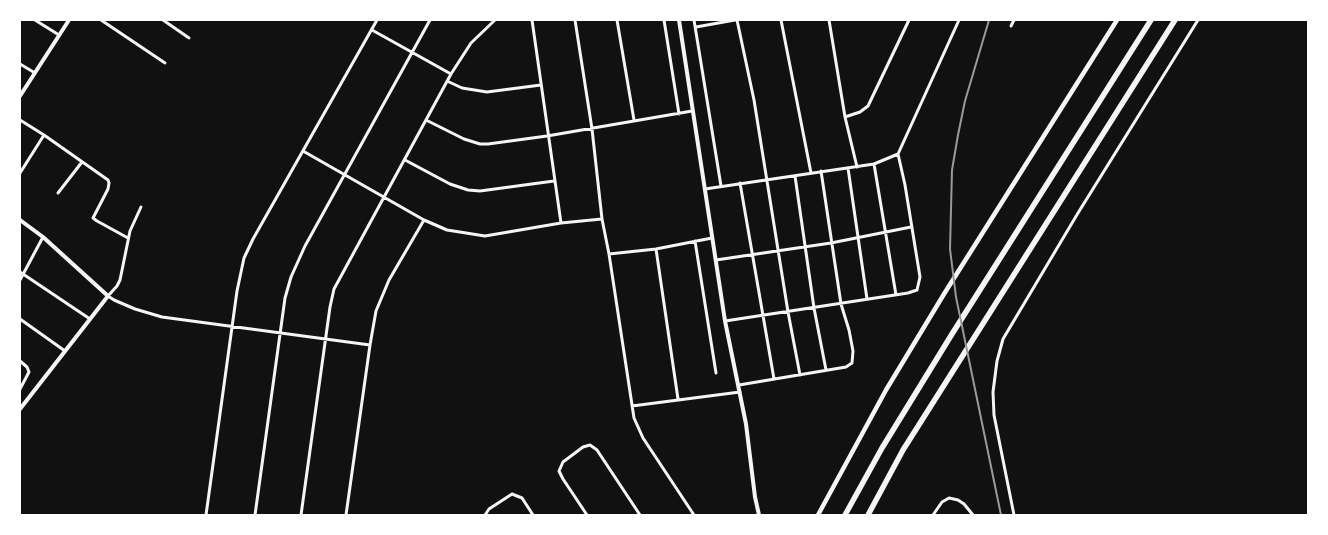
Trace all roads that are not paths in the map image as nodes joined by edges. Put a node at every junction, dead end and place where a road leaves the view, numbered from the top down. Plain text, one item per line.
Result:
1 (35, 20) edge
2 (69, 20) edge
3 (101, 20) edge
4 (163, 20) edge
5 (377, 20) edge
6 (430, 20) edge
7 (495, 20) edge
8 (532, 20) edge
9 (575, 20) edge
10 (617, 20) edge
11 (664, 20) edge
12 (679, 20) edge
13 (694, 20) edge
14 (736, 20) edge
15 (781, 20) edge
16 (829, 20) edge
17 (908, 20) edge
18 (959, 20) edge
19 (1014, 20) edge
20 (1117, 20) edge
21 (1151, 20) edge
22 (1175, 20) edge
23 (1198, 20) edge
24 (1012, 26) dead end
25 (696, 27) junction
26 (372, 30) junction
27 (59, 35) junction
28 (189, 38) dead end
29 (412, 54) junction
30 (165, 63) dead end
31 (20, 64) edge
32 (35, 73) junction
33 (451, 74) junction
34 (447, 82) junction
35 (541, 85) junction
36 (20, 96) edge
37 (692, 111) junction
38 (679, 114) junction
39 (846, 117) junction
40 (20, 120) edge
41 (426, 120) junction
42 (634, 120) junction
43 (592, 129) junction
44 (44, 135) junction
45 (547, 136) junction
46 (303, 151) junction
47 (898, 154) junction
48 (405, 160) junction
49 (82, 162) junction
50 (874, 164) junction
51 (857, 167) junction
52 (848, 168) junction
53 (821, 171) junction
54 (20, 173) edge
55 (811, 173) junction
56 (345, 176) junction
57 (796, 176) junction
58 (768, 180) junction
59 (554, 181) junction
60 (740, 184) junction
61 (721, 186) junction
62 (704, 189) junction
63 (58, 193) dead end
64 (383, 197) junction
65 (141, 207) dead end
66 (602, 219) junction
67 (20, 220) edge
68 (424, 220) junction
69 (561, 223) junction
70 (911, 227) junction
71 (884, 232) junction
72 (43, 237) junction
73 (858, 237) junction
74 (128, 238) junction
75 (712, 238) junction
76 (695, 241) junction
77 (831, 243) junction
78 (805, 246) junction
79 (656, 248) junction
80 (778, 251) junction
81 (609, 254) junction
82 (752, 255) junction
83 (716, 260) junction
84 (22, 273) edge
85 (20, 280) edge
86 (896, 295) junction
87 (108, 296) junction
88 (867, 299) junction
89 (841, 304) junction
90 (814, 308) junction
91 (788, 312) junction
92 (762, 316) junction
93 (20, 319) edge
94 (90, 320) junction
95 (725, 321) junction
96 (232, 326) junction
97 (281, 332) junction
98 (326, 338) junction
99 (370, 345) junction
100 (65, 350) junction
101 (20, 361) edge
102 (826, 370) junction
103 (716, 373) dead end
104 (800, 375) junction
105 (774, 380) junction
106 (739, 385) junction
107 (20, 388) edge
108 (740, 392) junction
109 (678, 399) junction
110 (632, 406) junction
111 (20, 409) edge
112 (206, 515) edge
113 (255, 515) edge
114 (301, 515) edge
115 (346, 515) edge
116 (486, 515) edge
117 (533, 515) edge
118 (587, 515) edge
119 (640, 515) edge
120 (694, 515) edge
121 (759, 515) edge
122 (818, 515) edge
123 (845, 515) edge
124 (868, 515) edge
125 (933, 515) edge
126 (972, 515) edge
127 (1014, 515) edge

1 - 27 street
2 - 27 street
3 - 30 street
4 - 28 street
5 - 26 street
6 - 29 street
7 - 33 street
8 - 35 street
9 - 43 street
10 - 42 street
11 - 38 street
12 - 37 street
13 - 25 street
14 - 25 street
14 - 58 street
15 - 55 street
16 - 39 street
17 - 39 street
18 - 47 street
19 - 24 street
20 - 122 main road
21 - 123 highway
22 - 124 highway
23 - 127 street
25 - 61 street
26 - 29 street
26 - 46 street
27 - 32 street
29 - 33 street
29 - 56 street
31 - 32 street
32 - 36 street
33 - 34 street
34 - 35 street
34 - 41 street
35 - 45 street
37 - 38 street
37 - 62 street
38 - 42 street
39 - 51 street
40 - 44 street
41 - 45 street
41 - 48 street
42 - 43 street
43 - 45 street
43 - 66 street
44 - 49 street
44 - 54 street
45 - 59 street
46 - 56 street
46 - 96 street
47 - 50 street
47 - 70 street
48 - 59 street
48 - 64 street
49 - 63 street
49 - 74 street
50 - 51 street
50 - 71 street
51 - 52 street
52 - 53 street
52 - 73 street
53 - 55 street
53 - 77 street
55 - 57 street
56 - 64 street
56 - 97 street
57 - 58 street
57 - 78 street
58 - 60 street
58 - 80 street
59 - 69 street
60 - 61 street
60 - 82 street
61 - 62 street
62 - 75 street
64 - 68 street
64 - 98 street
65 - 74 street
66 - 69 street
66 - 81 street
67 - 72 street
68 - 69 street
68 - 99 street
70 - 71 street
70 - 86 street
71 - 73 street
71 - 86 street
72 - 84 street
72 - 87 street
73 - 77 street
73 - 88 street
74 - 87 street
75 - 76 street
75 - 83 street
76 - 79 street
76 - 103 street
77 - 78 street
77 - 89 street
78 - 80 street
78 - 90 street
79 - 81 street
79 - 109 street
80 - 82 street
80 - 91 street
81 - 110 street
82 - 83 street
82 - 92 street
83 - 95 street
84 - 85 street
84 - 94 street
86 - 88 street
87 - 94 street
87 - 96 street
88 - 89 street
89 - 90 street
89 - 102 street
90 - 91 street
90 - 102 street
91 - 92 street
91 - 104 street
92 - 95 street
92 - 105 street
93 - 100 street
94 - 100 street
95 - 106 street
96 - 97 street
96 - 112 street
97 - 98 street
97 - 113 street
98 - 99 street
98 - 114 street
99 - 115 street
100 - 111 street
101 - 107 street
102 - 104 street
104 - 105 street
105 - 106 street
106 - 108 street
108 - 109 street
108 - 121 street
109 - 110 street
110 - 120 street
116 - 117 street
118 - 119 street
125 - 126 street

